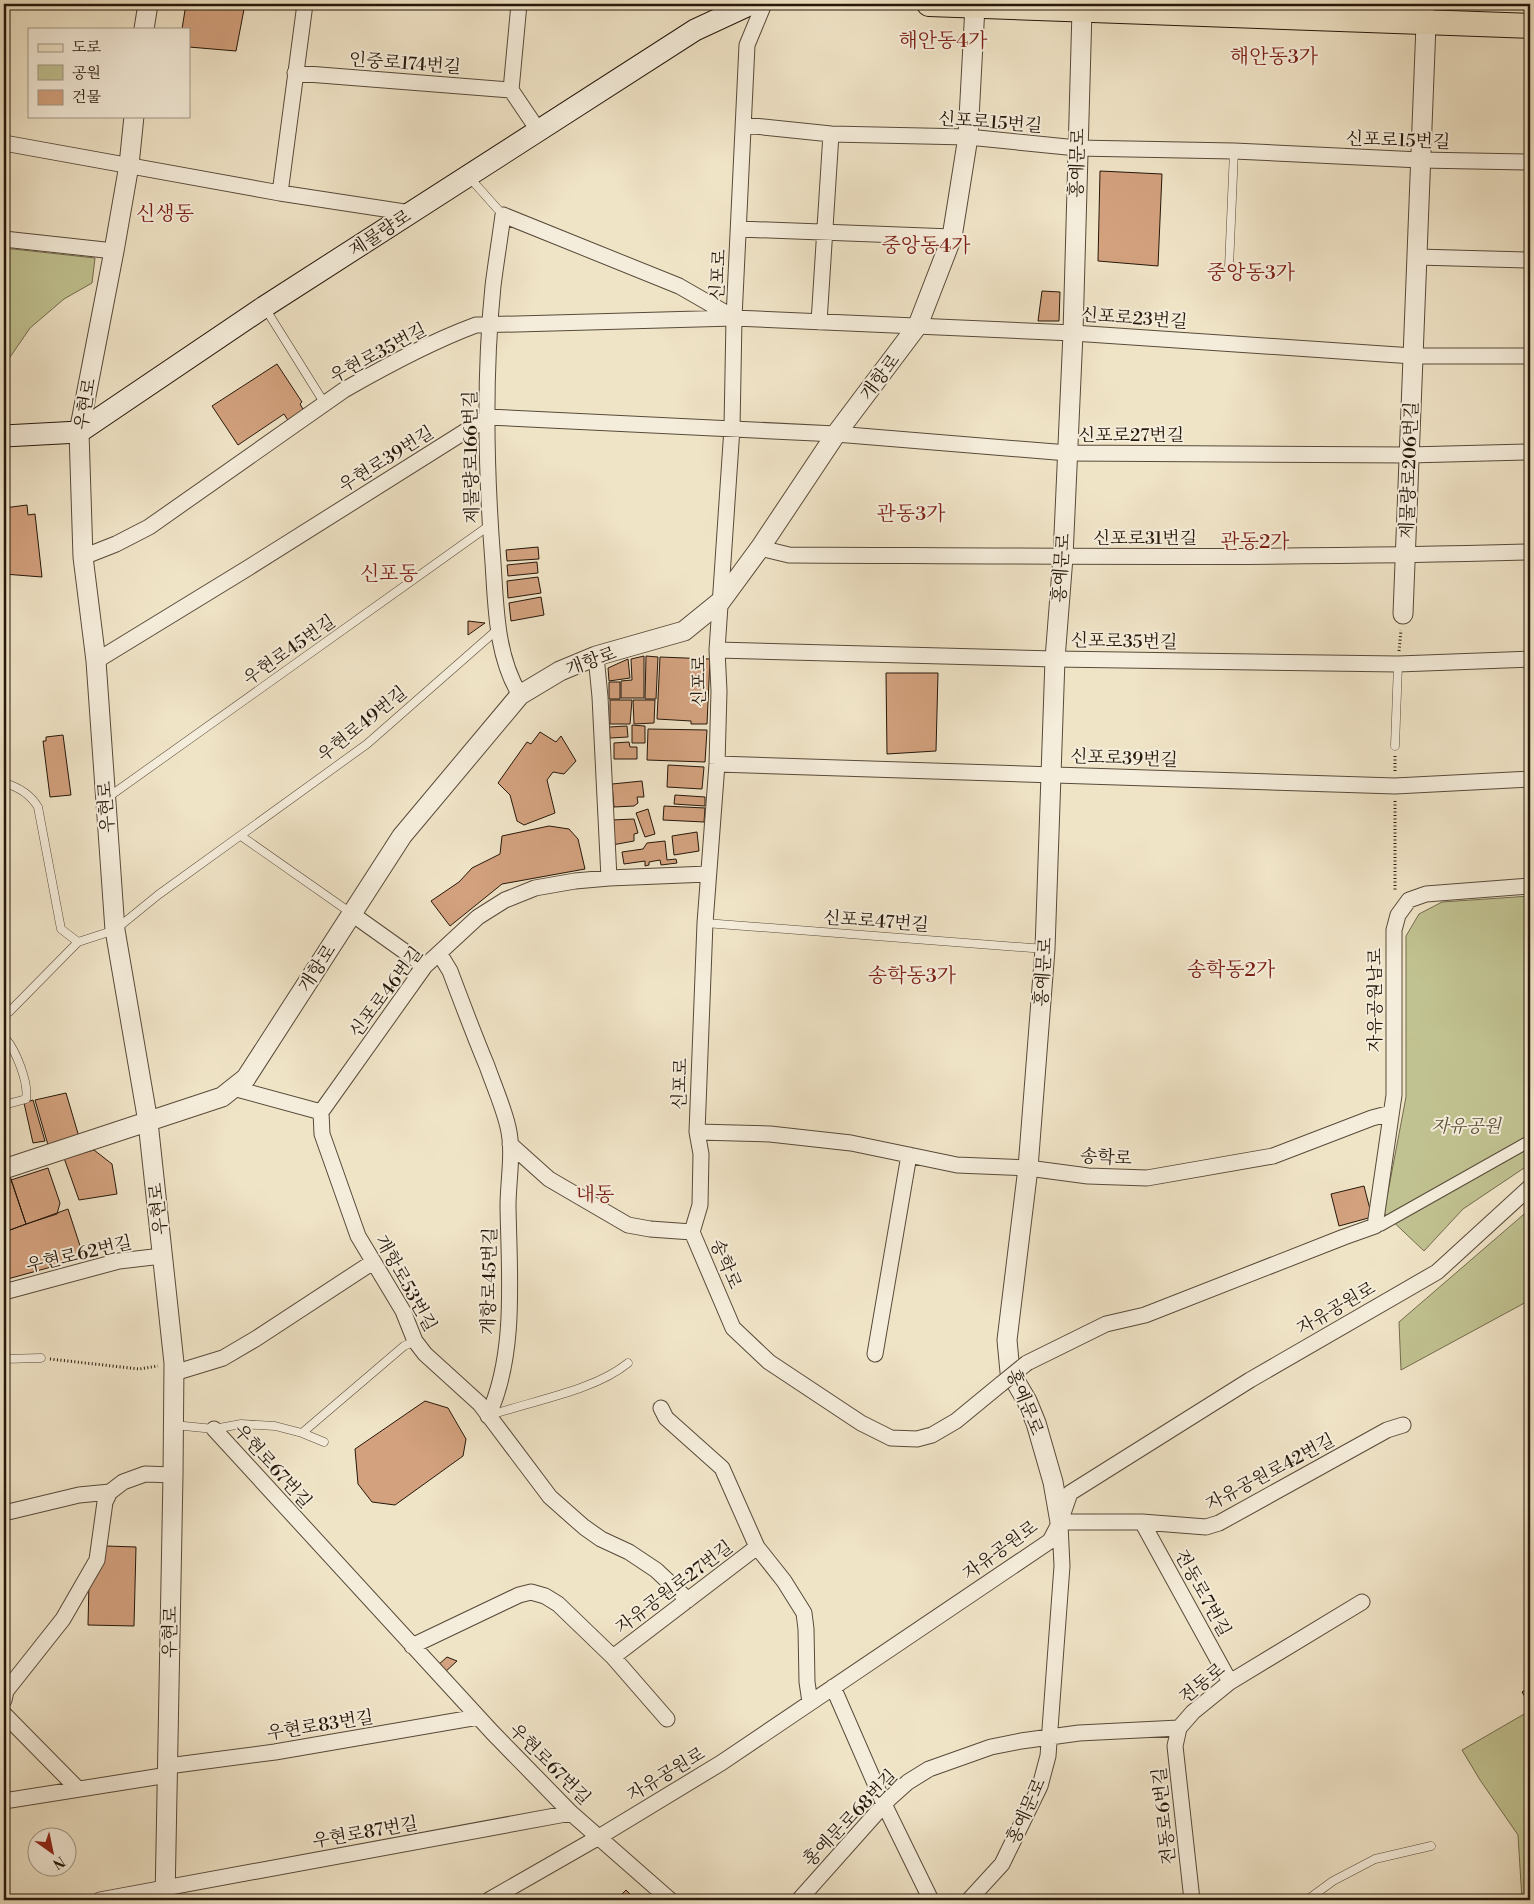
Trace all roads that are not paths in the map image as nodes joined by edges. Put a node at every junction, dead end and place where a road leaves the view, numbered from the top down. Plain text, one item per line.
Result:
1 (148, 4) edge
2 (305, 4) edge
3 (519, 4) edge
4 (751, 4) edge
5 (764, 4) edge
6 (929, 4) edge
7 (975, 6) junction
8 (1082, 7) edge
9 (1426, 14) edge
10 (1530, 26) edge
11 (144, 28) edge
12 (295, 74) junction
13 (511, 90) junction
14 (134, 118) edge
15 (744, 125) junction
16 (538, 130) junction
17 (831, 134) junction
18 (968, 138) junction
19 (4, 143) edge
20 (1078, 148) junction
21 (1234, 151) junction
22 (1420, 160) junction
23 (1530, 162) edge
24 (129, 165) junction
25 (469, 176) junction
26 (280, 193) junction
27 (411, 213) junction
28 (503, 215) junction
29 (739, 229) junction
30 (825, 232) junction
31 (952, 237) junction
32 (4, 239) edge
33 (114, 251) junction
34 (1417, 257) junction
35 (1530, 260) edge
36 (1229, 267) dead end
37 (264, 308) junction
38 (734, 318) junction
39 (819, 322) junction
40 (490, 324) junction
41 (918, 325) junction
42 (1073, 333) junction
43 (1413, 356) junction
44 (1530, 356) edge
45 (325, 404) junction
46 (488, 417) junction
47 (732, 428) junction
48 (79, 432) junction
49 (836, 434) junction
50 (4, 436) edge
51 (1530, 452) edge
52 (1068, 453) junction
53 (1409, 455) junction
54 (490, 525) junction
55 (760, 548) junction
56 (1530, 552) edge
57 (1405, 556) junction
58 (83, 557) junction
59 (1062, 557) junction
60 (720, 602) junction
61 (1403, 614) road end
62 (498, 629) junction
63 (717, 650) junction
64 (596, 656) junction
65 (1055, 659) junction
66 (1530, 659) edge
67 (96, 661) junction
68 (1398, 664) junction
69 (520, 695) junction
70 (1395, 746) road end
71 (717, 764) junction
72 (1050, 774) junction
73 (1530, 779) edge
74 (4, 783) edge
75 (105, 800) junction
76 (240, 836) junction
77 (708, 874) junction
78 (609, 878) junction
79 (1530, 886) edge
80 (352, 914) junction
81 (705, 923) junction
82 (115, 930) junction
83 (78, 942) junction
84 (1045, 949) junction
85 (439, 953) junction
86 (425, 966) junction
87 (4, 1014) edge
88 (4, 1040) edge
89 (233, 1088) junction
90 (4, 1105) edge
91 (321, 1112) junction
92 (1391, 1114) junction
93 (148, 1122) junction
94 (697, 1132) junction
95 (1530, 1141) edge
96 (510, 1144) junction
97 (909, 1155) junction
98 (1028, 1168) junction
99 (4, 1169) edge
100 (1530, 1187) edge
101 (1375, 1226) junction
102 (692, 1232) junction
103 (162, 1256) junction
104 (373, 1262) junction
105 (4, 1292) edge
106 (415, 1341) junction
107 (875, 1354) dead end
108 (41, 1358) road end
109 (4, 1359) edge
110 (628, 1362) dead end
111 (174, 1368) junction
112 (661, 1408) dead end
113 (488, 1416) junction
114 (1403, 1424) dead end
115 (174, 1425) junction
116 (214, 1429) junction
117 (302, 1433) junction
118 (324, 1442) dead end
119 (173, 1475) junction
120 (110, 1492) junction
121 (4, 1513) edge
122 (1060, 1522) junction
123 (1142, 1522) junction
124 (757, 1548) junction
125 (688, 1600) junction
126 (1362, 1602) dead end
127 (412, 1646) junction
128 (613, 1657) junction
129 (1230, 1682) junction
130 (833, 1687) junction
131 (5, 1693) edge
132 (810, 1702) junction
133 (4, 1714) edge
134 (478, 1717) junction
135 (667, 1719) dead end
136 (1179, 1728) junction
137 (1049, 1737) junction
138 (168, 1771) junction
139 (78, 1789) junction
140 (4, 1801) edge
141 (884, 1804) junction
142 (571, 1813) junction
143 (599, 1837) junction
144 (1431, 1846) dead end
145 (165, 1894) edge
146 (100, 1900) edge
147 (489, 1900) edge
148 (670, 1900) edge
149 (799, 1900) edge
150 (932, 1900) edge
151 (969, 1900) edge
152 (1192, 1900) edge
153 (1306, 1900) edge

1 - 11 street
2 - 12 street
3 - 13 street
4 - 16 main road, 제물량로
5 - 15 street, 신포로
6 - 7 main road
7 - 8 main road
7 - 18 street, 개항로
8 - 9 main road
8 - 20 street, 홍예문로
9 - 10 main road
9 - 22 street, 제물량로206번길
12 - 13 street, 인중로174번길
12 - 26 street
13 - 16 street
14 - 24 street, 우현로
15 - 17 street, 신포로15번길
15 - 29 street, 신포로
16 - 25 main road, 제물량로
17 - 18 street, 신포로15번길
17 - 30 street
18 - 20 street, 신포로15번길
18 - 31 street, 개항로
19 - 24 street
20 - 21 street, 신포로15번길
20 - 42 street, 홍예문로
21 - 22 street, 신포로15번길
21 - 36 lane
22 - 23 street, 신포로15번길
22 - 34 street, 제물량로206번길
24 - 26 street
24 - 33 street, 우현로
25 - 27 main road, 제물량로
25 - 28 lane
26 - 27 street
27 - 37 main road, 제물량로
28 - 38 street
28 - 40 street, 제물량로166번길
29 - 30 street, 신포로
29 - 38 street, 신포로
30 - 31 street, 신포로
30 - 39 street
31 - 41 street, 개항로
32 - 33 street
33 - 48 street, 우현로
34 - 35 street
34 - 43 street, 제물량로206번길
37 - 45 lane
37 - 48 main road, 제물량로
38 - 39 street, 신포로23번길
38 - 40 street, 우현로35번길
38 - 47 street, 신포로
39 - 41 street, 신포로23번길
40 - 45 street, 우현로35번길
40 - 46 street, 제물량로166번길
41 - 42 street, 신포로23번길
41 - 49 street, 개항로
42 - 43 street, 신포로23번길
42 - 52 street, 홍예문로
43 - 44 street, 신포로23번길
43 - 53 street, 제물량로206번길
45 - 58 street, 우현로35번길
46 - 47 street
46 - 54 street, 제물량로166번길
46 - 67 street, 우현로39번길
47 - 49 street, 신포로27번길
47 - 60 street, 신포로
48 - 50 main road
48 - 58 street, 우현로
49 - 52 street, 신포로27번길
49 - 55 street, 개항로
51 - 53 street, 신포로27번길
52 - 53 street, 신포로27번길
52 - 59 street, 홍예문로
53 - 57 street, 제물량로206번길
54 - 62 street, 제물량로166번길
54 - 75 lane, 우현로45번길
55 - 59 street, 신포로31번길
55 - 60 street, 개항로
56 - 57 street, 신포로31번길
57 - 59 street, 신포로31번길
57 - 61 street, 제물량로206번길
58 - 67 street, 우현로
59 - 65 street, 홍예문로
60 - 63 street, 신포로
60 - 64 street, 개항로
62 - 69 street, 제물량로166번길
62 - 76 lane, 우현로49번길
63 - 65 street, 신포로35번길
63 - 71 street, 신포로
64 - 69 street, 개항로
64 - 78 street
65 - 68 street, 신포로35번길
65 - 72 street, 홍예문로
66 - 68 street, 신포로35번길
67 - 75 street, 우현로
68 - 70 lane
69 - 80 street, 개항로
71 - 72 street, 신포로39번길
71 - 77 street, 신포로
72 - 73 street, 신포로39번길
72 - 84 street, 홍예문로
74 - 83 lane
75 - 82 street, 우현로
76 - 80 lane
76 - 82 lane, 우현로49번길
77 - 78 street, 신포로46번길
77 - 81 street, 신포로
78 - 85 street, 신포로46번길
79 - 92 street, 자유공원남로
80 - 86 street
80 - 89 street, 개항로
81 - 84 lane, 신포로47번길
81 - 94 street, 신포로
82 - 83 lane
82 - 93 street, 우현로
83 - 87 lane
84 - 98 street, 홍예문로
85 - 86 street, 신포로46번길
85 - 96 street, 개항로45번길
86 - 91 street, 신포로46번길
88 - 90 lane
89 - 91 street
89 - 93 street, 개항로
91 - 104 street, 개항로53번길
92 - 98 street, 송학로
92 - 101 street, 자유공원남로
93 - 99 street, 개항로
93 - 103 street, 우현로
94 - 97 street, 송학로
94 - 102 street, 송학로
95 - 101 street
96 - 102 street
96 - 113 street, 개항로45번길
97 - 98 street, 송학로
97 - 107 street
98 - 122 street, 홍예문로
100 - 122 street, 자유공원로
101 - 102 street, 송학로, bridge
103 - 105 street, 우현로62번길
103 - 111 street, 우현로
104 - 106 street, 개항로53번길
104 - 111 street
106 - 113 street, 개항로53번길
106 - 117 lane
108 - 109 lane
110 - 113 lane
111 - 115 street, 우현로
112 - 124 street, 자유공원로27번길
113 - 125 street, 개항로53번길
114 - 123 street, 자유공원로42번길
115 - 116 lane, 우현로67번길
115 - 119 street, 우현로
116 - 117 lane
116 - 127 street, 우현로67번길
117 - 118 lane
119 - 120 street
119 - 138 street, 우현로
120 - 121 street
120 - 131 street
122 - 123 street, 자유공원로42번길
122 - 130 street, 자유공원로
122 - 137 street, 홍예문로
123 - 129 street, 전동로7번길
124 - 125 street, 자유공원로27번길
124 - 132 street, 자유공원로27번길
125 - 128 street, 자유공원로27번길
126 - 129 street, 전동로
127 - 128 street
127 - 134 street, 우현로67번길
128 - 135 street
129 - 136 street, 전동로
130 - 132 street, 자유공원로
130 - 141 street
132 - 143 street, 자유공원로
133 - 139 street
134 - 138 street, 우현로83번길
134 - 142 street, 우현로67번길
136 - 137 street, 전동로
136 - 152 street, 전동로6번길
137 - 141 street, 홍예문로68번길
137 - 151 street, 홍예문로
138 - 139 street, 우현로83번길
138 - 145 street, 우현로
139 - 140 street, 우현로83번길
141 - 149 street, 홍예문로68번길
141 - 150 street
142 - 143 street, 우현로67번길
142 - 145 street, 우현로87번길
143 - 147 street, 자유공원로
143 - 148 street, 우현로67번길
144 - 153 lane
145 - 146 street, 우현로87번길

